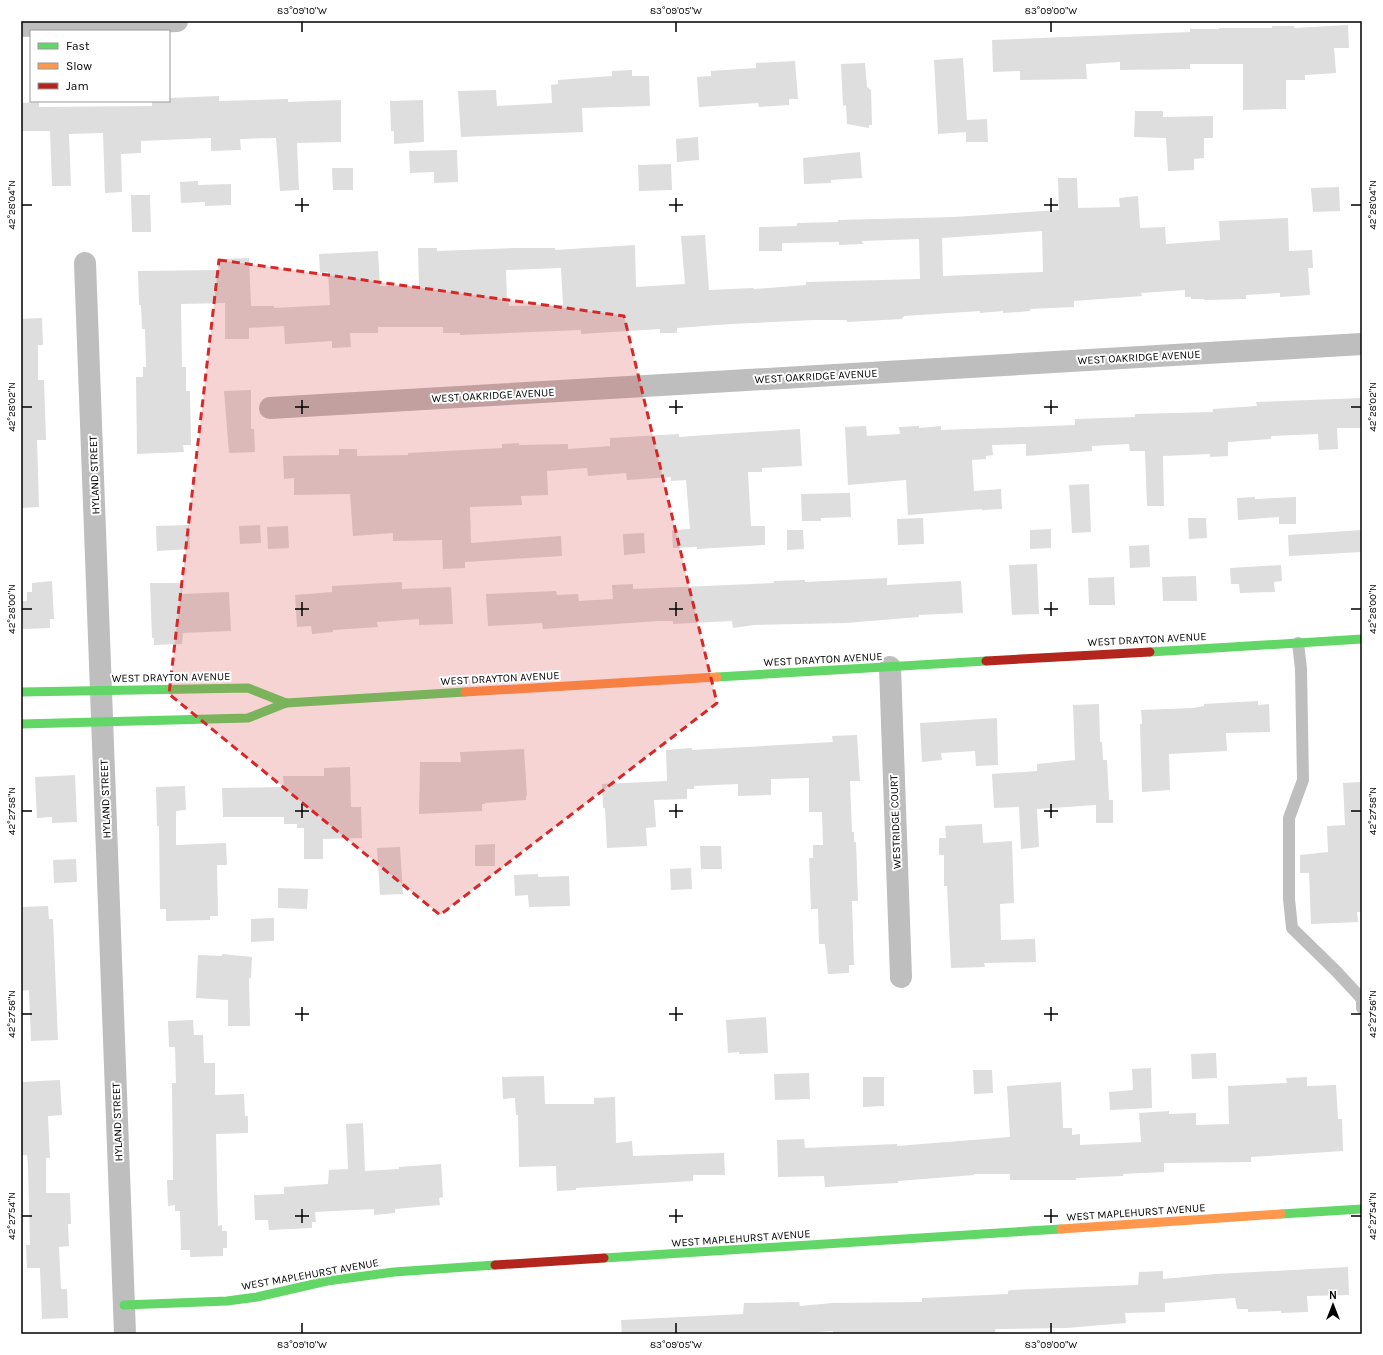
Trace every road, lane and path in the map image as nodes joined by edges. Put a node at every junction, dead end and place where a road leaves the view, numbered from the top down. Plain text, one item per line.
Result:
1 (177, 21) edge
2 (149, 22) edge
3 (21, 26) edge
4 (85, 263) dead end
5 (1362, 344) edge
6 (270, 408) dead end
7 (1362, 639) edge
8 (1298, 643) junction
9 (890, 667) junction
10 (102, 690) junction
11 (21, 692) edge
12 (286, 703) junction
13 (103, 722) junction
14 (21, 724) edge
15 (901, 977) dead end
16 (1362, 1008) edge
17 (1362, 1209) edge
18 (124, 1305) junction
19 (125, 1334) edge

1 - 2 street
2 - 3 street
4 - 10 street, HYLAND STREET
5 - 6 street, WEST OAKRIDGE AVENUE
7 - 8 street, WEST DRAYTON AVENUE
8 - 9 street, WEST DRAYTON AVENUE
8 - 16 lane
9 - 12 street, WEST DRAYTON AVENUE
9 - 15 street, WESTRIDGE COURT
10 - 11 street, WEST DRAYTON AVENUE
10 - 12 street, WEST DRAYTON AVENUE
10 - 13 street, HYLAND STREET
12 - 13 street, WEST DRAYTON AVENUE
13 - 14 street, WEST DRAYTON AVENUE
13 - 18 street, HYLAND STREET
17 - 18 street, WEST MAPLEHURST AVENUE
18 - 19 street, HYLAND STREET

